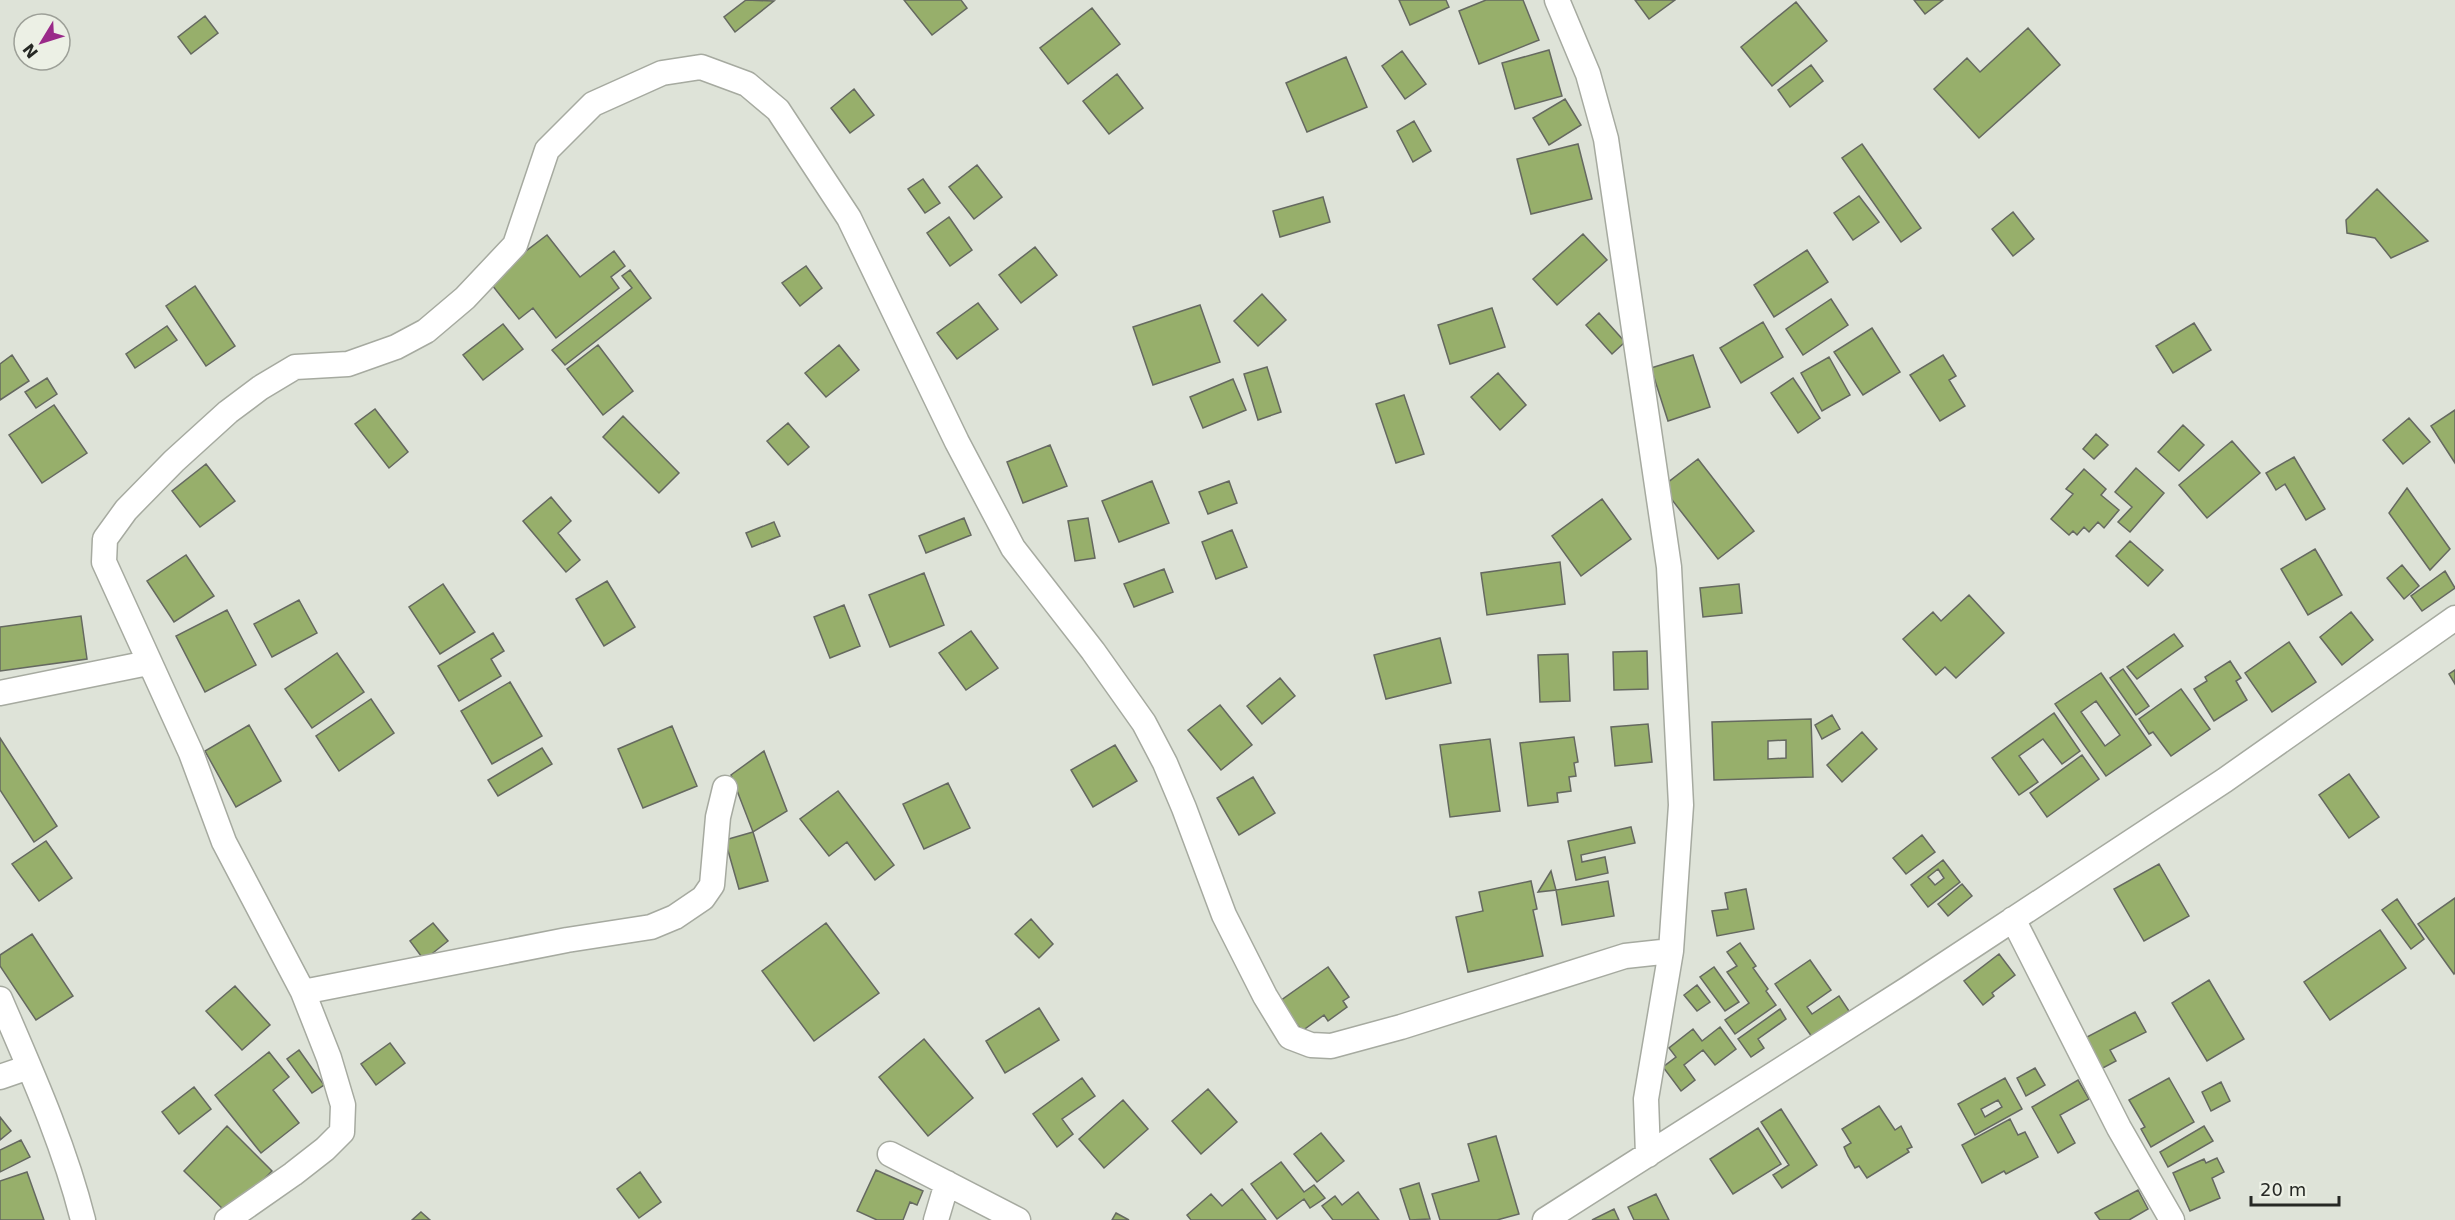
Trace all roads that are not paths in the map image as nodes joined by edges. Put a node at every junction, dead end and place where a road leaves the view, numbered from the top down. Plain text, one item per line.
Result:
1 (1557, 0) edge
2 (2455, 618) edge
3 (148, 663) junction
4 (0, 693) edge
5 (725, 788) dead end
6 (2013, 920) junction
7 (1671, 951) junction
8 (303, 992) junction
9 (0, 999) edge
10 (29, 1067) junction
11 (0, 1077) edge
12 (890, 1154) dead end
13 (1648, 1155) junction
14 (947, 1183) junction
15 (83, 1220) edge
16 (227, 1220) edge
17 (936, 1220) edge
18 (1018, 1220) edge
19 (1545, 1220) edge
20 (2172, 1220) edge

1 - 7 street
2 - 6 street
3 - 4 street
3 - 7 street
3 - 8 street
5 - 8 street
6 - 13 street
6 - 20 street
7 - 13 street
8 - 16 street
9 - 10 street
10 - 11 street
10 - 15 street
12 - 14 street
13 - 19 street
14 - 17 street
14 - 18 street

